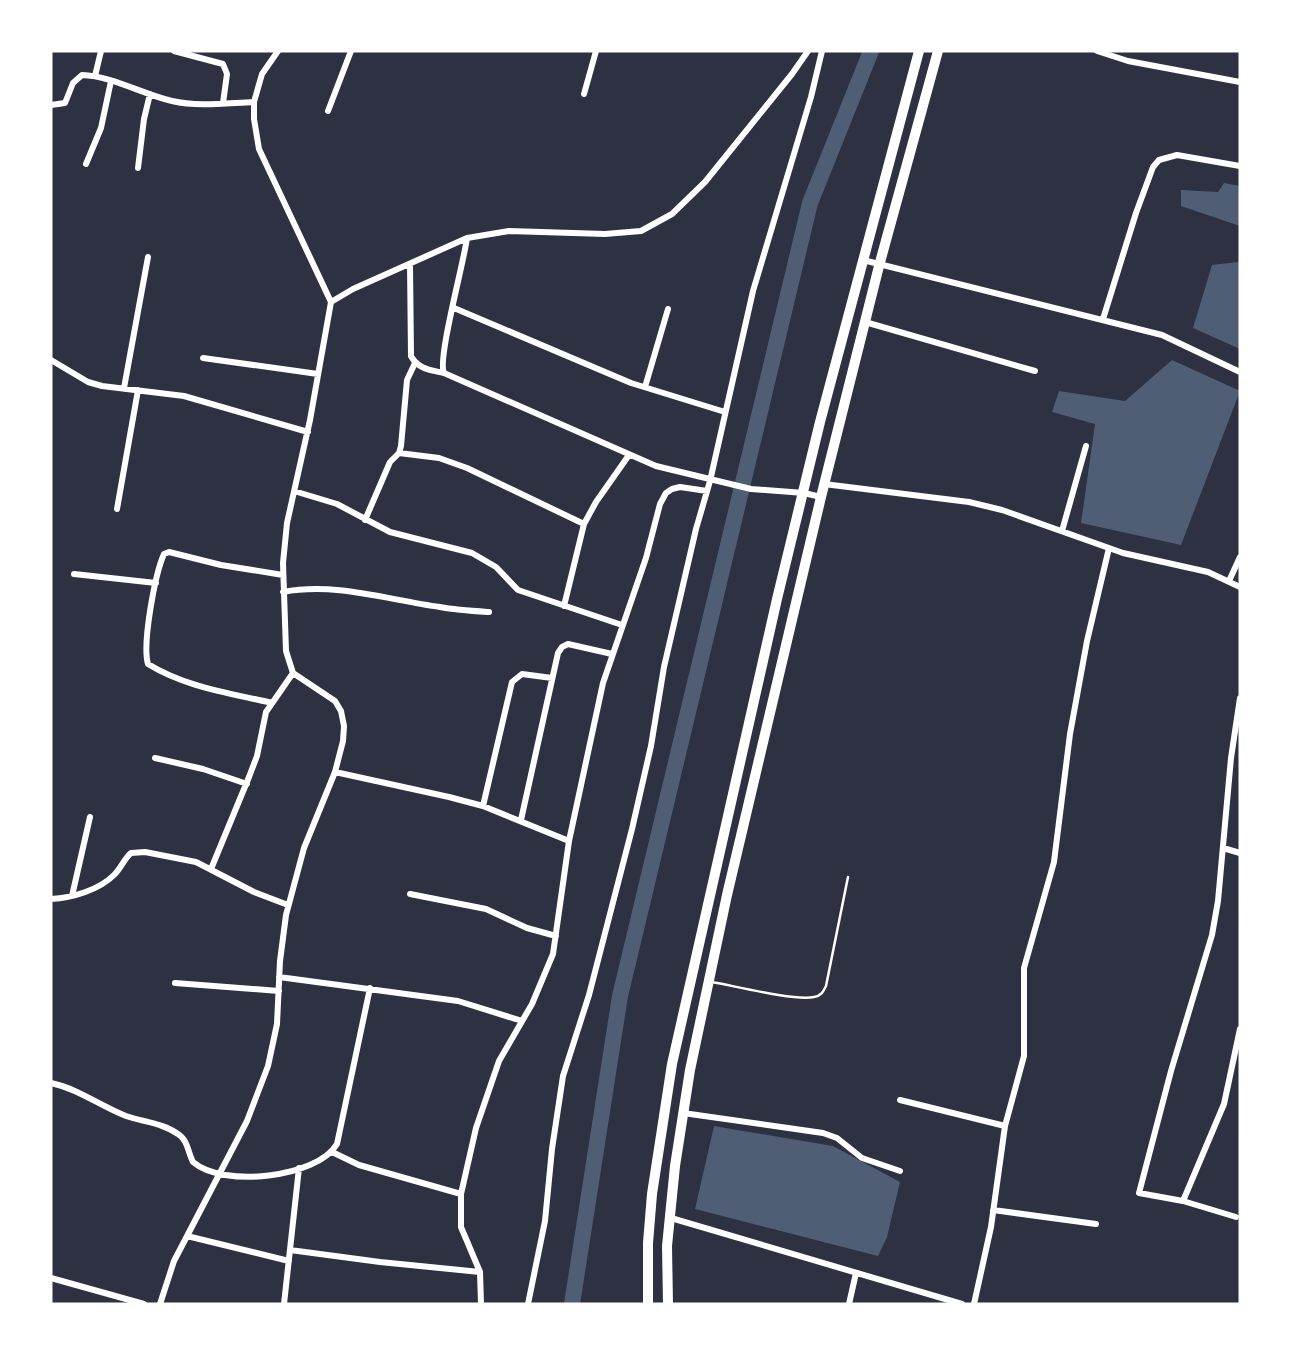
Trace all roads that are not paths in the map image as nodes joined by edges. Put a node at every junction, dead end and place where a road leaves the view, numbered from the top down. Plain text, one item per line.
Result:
1 (101, 51) edge
2 (174, 51) edge
3 (278, 51) edge
4 (351, 51) edge
5 (596, 51) edge
6 (808, 51) edge
7 (822, 51) edge
8 (919, 51) edge
9 (938, 51) edge
10 (1097, 51) edge
11 (95, 76) junction
12 (111, 81) junction
13 (1240, 82) edge
14 (150, 94) junction
15 (584, 94) dead end
16 (254, 102) junction
17 (223, 103) junction
18 (51, 106) edge
19 (328, 111) dead end
20 (86, 164) dead end
21 (1240, 166) edge
22 (138, 168) dead end
23 (467, 238) junction
24 (148, 257) dead end
25 (863, 260) junction
26 (410, 264) junction
27 (879, 265) junction
28 (331, 302) junction
29 (454, 308) junction
30 (668, 309) dead end
31 (1103, 319) junction
32 (865, 322) junction
33 (204, 358) dead end
34 (51, 360) edge
35 (415, 363) junction
36 (1035, 371) dead end
37 (1240, 372) edge
38 (444, 373) junction
39 (318, 374) junction
40 (645, 387) junction
41 (124, 388) junction
42 (138, 390) junction
43 (725, 412) junction
44 (308, 432) junction
45 (1086, 446) dead end
46 (399, 453) junction
47 (629, 454) junction
48 (710, 481) junction
49 (824, 484) junction
50 (294, 491) junction
51 (707, 491) junction
52 (804, 493) junction
53 (821, 497) junction
54 (117, 509) dead end
55 (365, 520) junction
56 (584, 524) junction
57 (1062, 531) junction
58 (1109, 548) junction
59 (1240, 557) edge
60 (74, 573) dead end
61 (283, 575) junction
62 (1229, 580) junction
63 (156, 583) junction
64 (1240, 587) edge
65 (283, 592) junction
66 (564, 606) junction
67 (489, 612) dead end
68 (622, 625) junction
69 (612, 654) junction
70 (293, 673) junction
71 (552, 678) junction
72 (1240, 698) edge
73 (272, 703) junction
74 (155, 758) dead end
75 (335, 772) junction
76 (247, 785) junction
77 (482, 806) junction
78 (90, 817) dead end
79 (521, 820) junction
80 (569, 841) junction
81 (1223, 848) junction
82 (1240, 853) edge
83 (211, 869) junction
84 (848, 877) dead end
85 (410, 894) dead end
86 (72, 896) junction
87 (51, 899) edge
88 (288, 905) junction
89 (556, 936) junction
90 (279, 977) junction
91 (709, 981) junction
92 (174, 983) dead end
93 (370, 988) junction
94 (279, 991) junction
95 (522, 1021) junction
96 (1240, 1029) edge
97 (51, 1083) edge
98 (900, 1100) dead end
99 (683, 1114) junction
100 (1005, 1126) junction
101 (332, 1152) junction
102 (299, 1168) junction
103 (900, 1171) dead end
104 (219, 1175) junction
105 (461, 1194) junction
106 (1183, 1201) junction
107 (993, 1210) junction
108 (671, 1217) junction
109 (1236, 1217) dead end
110 (1096, 1224) dead end
111 (187, 1236) junction
112 (290, 1250) junction
113 (289, 1261) junction
114 (480, 1272) junction
115 (856, 1273) junction
116 (51, 1278) edge
117 (144, 1304) edge
118 (160, 1304) edge
119 (284, 1304) edge
120 (481, 1304) edge
121 (528, 1304) edge
122 (648, 1304) edge
123 (668, 1304) edge
124 (849, 1304) edge
125 (962, 1304) edge
126 (974, 1304) edge

1 - 11 street
2 - 17 street
3 - 16 street
4 - 19 street
5 - 15 street
6 - 23 street
7 - 43 street
8 - 25 main road
9 - 27 main road
10 - 13 street
11 - 12 street
11 - 18 street
12 - 14 street
12 - 20 street
14 - 17 street
14 - 22 street
16 - 17 street
16 - 28 street
21 - 31 street
23 - 26 street
23 - 29 street
24 - 41 street
25 - 27 street
25 - 52 main road
26 - 28 street
26 - 35 street
27 - 31 street
27 - 32 main road
28 - 39 street
29 - 38 street
29 - 40 street
30 - 40 street
31 - 37 street
32 - 36 street
32 - 49 main road
33 - 39 street
34 - 41 street
35 - 38 street
35 - 46 street
38 - 47 street
39 - 44 street
40 - 43 street
41 - 42 street
42 - 44 street
42 - 54 street
43 - 48 street
44 - 50 street
45 - 57 street
46 - 55 street
46 - 56 street
47 - 48 street
47 - 56 street
48 - 51 street
48 - 52 street
49 - 53 main road
49 - 57 street
50 - 55 street
50 - 61 street
51 - 68 street
51 - 121 street
52 - 53 street
52 - 122 main road
53 - 91 main road
55 - 66 street
56 - 66 street
57 - 58 street
58 - 62 street
58 - 100 street
59 - 62 street
60 - 63 street
61 - 63 street
61 - 65 street
62 - 64 street
63 - 73 street
65 - 67 street
65 - 70 street
66 - 68 street
68 - 69 street
69 - 71 street
69 - 80 street
70 - 73 street
70 - 75 street
71 - 77 street
71 - 79 street
72 - 81 street
73 - 76 street
74 - 76 street
75 - 77 street
75 - 88 street
76 - 83 street
77 - 79 street
78 - 86 street
79 - 80 street
80 - 89 street
81 - 82 street
81 - 106 street
83 - 86 street
83 - 88 street
84 - 91 lane
85 - 89 street
86 - 87 street
88 - 90 street
89 - 95 street
90 - 93 street
90 - 94 street
91 - 99 main road
92 - 94 street
93 - 95 street
93 - 101 street
94 - 104 street
95 - 105 street
96 - 106 street
97 - 104 street
98 - 100 street
99 - 103 street
99 - 108 main road
100 - 107 street
101 - 102 street
101 - 105 street
102 - 104 street
102 - 112 street
104 - 111 street
105 - 114 street
106 - 109 street
107 - 110 street
107 - 126 street
108 - 115 street
108 - 123 main road
111 - 113 street
111 - 118 street
112 - 113 street
112 - 114 street
113 - 119 street
114 - 120 street
115 - 124 street
115 - 125 street
116 - 117 street

